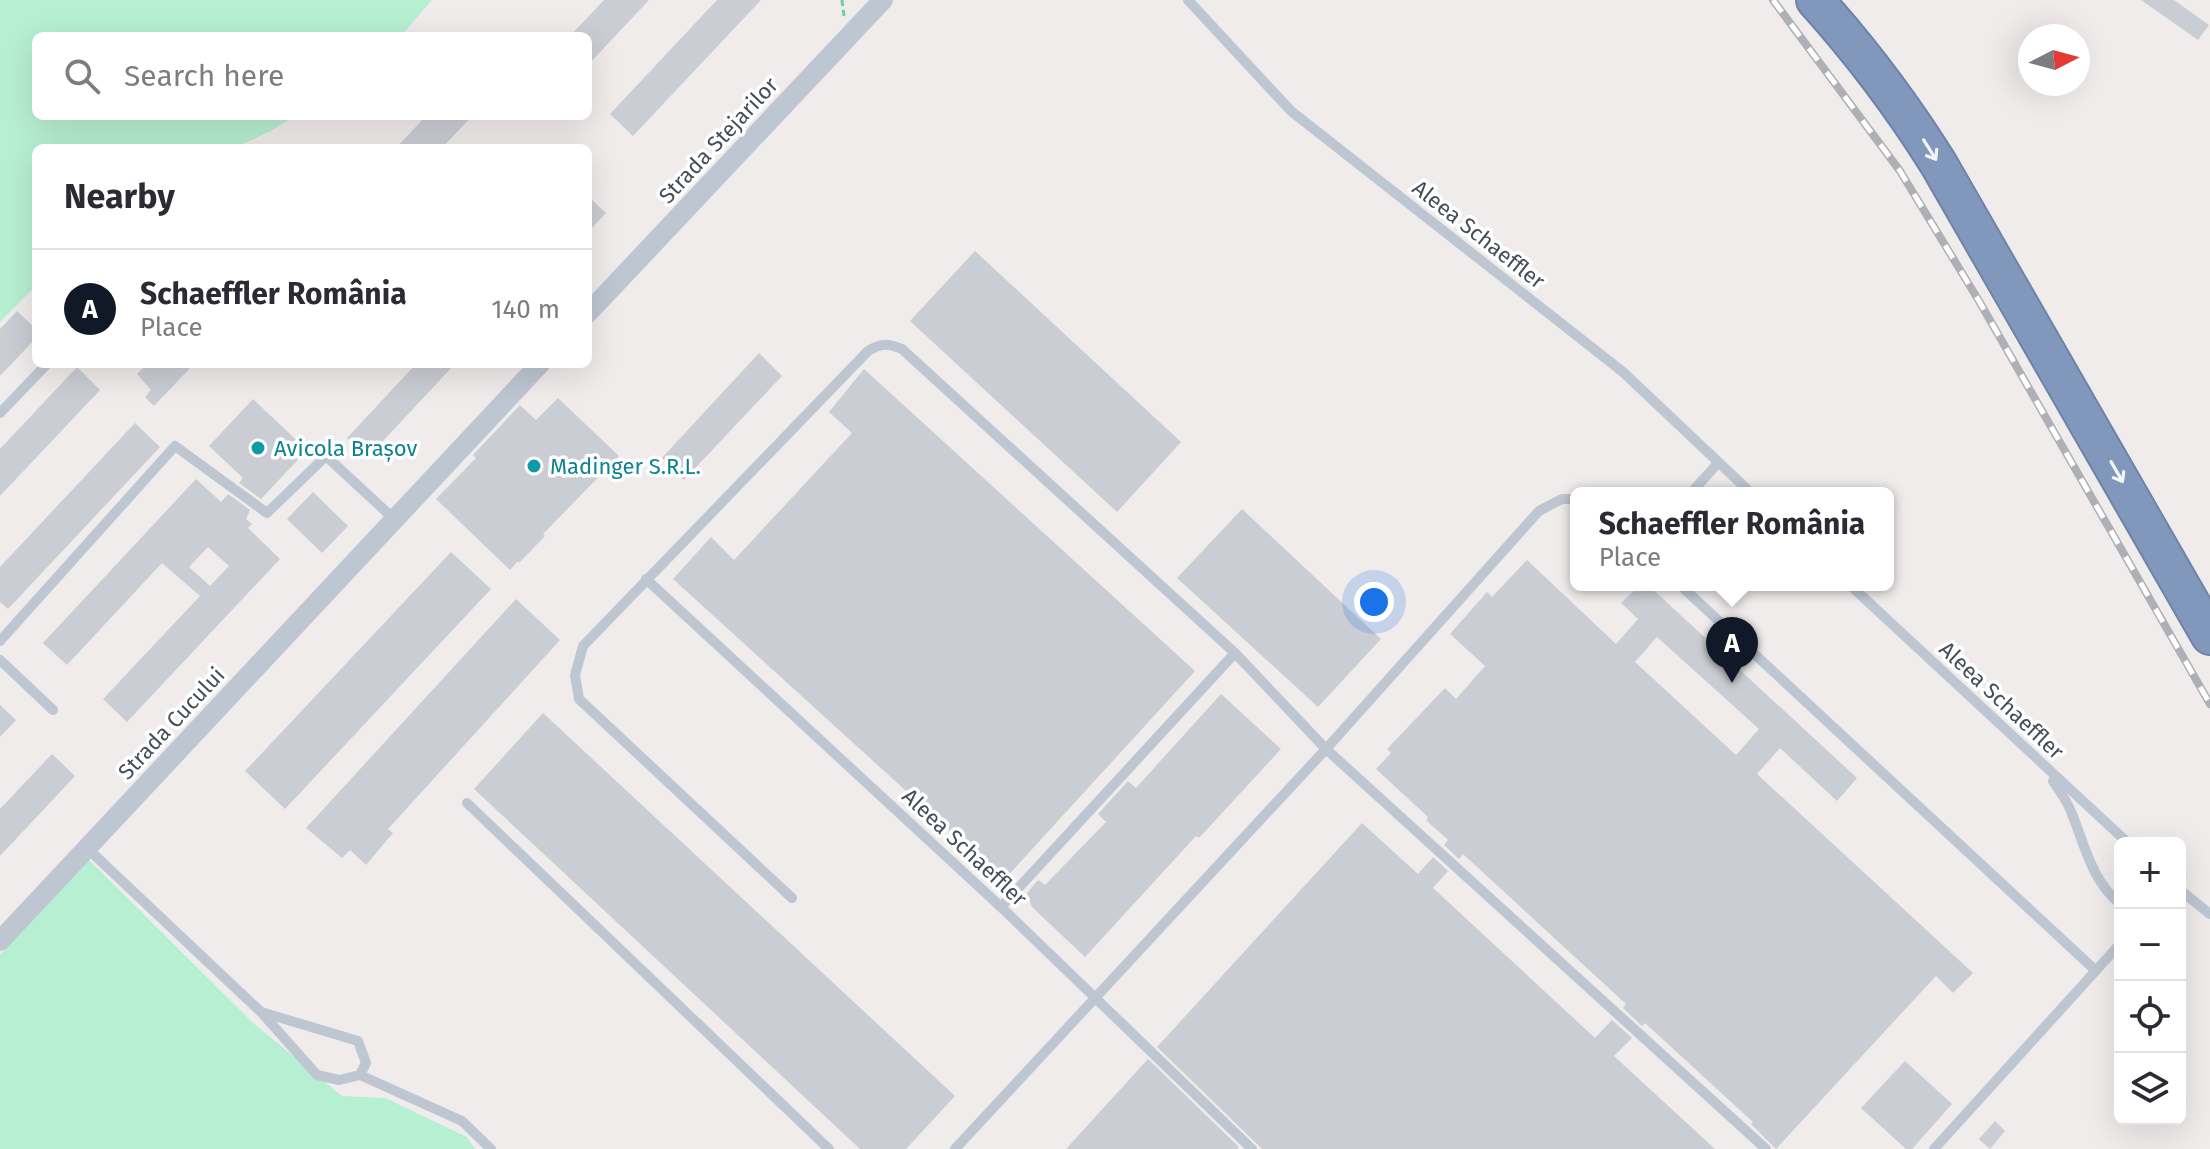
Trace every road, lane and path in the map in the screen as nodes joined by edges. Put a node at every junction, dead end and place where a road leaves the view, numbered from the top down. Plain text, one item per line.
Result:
1 (883, 0) edge
2 (1188, 0) edge
3 (1815, 0) edge
4 (1848, 0) edge
5 (592, 309) edge
6 (43, 368) edge
7 (536, 368) edge
8 (0, 413) edge
9 (1718, 463) junction
10 (1696, 487) edge
11 (1744, 487) edge
12 (1570, 499) edge
13 (394, 519) junction
14 (646, 579) junction
15 (2210, 585) edge
16 (1686, 591) edge
17 (1856, 591) edge
18 (2210, 636) edge
19 (0, 641) edge
20 (1235, 653) junction
21 (0, 660) edge
22 (53, 710) dead end
23 (1326, 749) junction
24 (2042, 765) junction
25 (467, 803) dead end
26 (2121, 837) edge
27 (87, 848) junction
28 (2186, 895) edge
29 (792, 898) dead end
30 (2114, 899) edge
31 (1001, 907) junction
32 (2210, 914) edge
33 (0, 941) edge
34 (2114, 950) edge
35 (2095, 970) junction
36 (1095, 999) junction
37 (261, 1012) junction
38 (360, 1075) junction
39 (491, 1149) edge
40 (829, 1149) edge
41 (955, 1149) edge
42 (1252, 1149) edge
43 (1766, 1149) edge
44 (1934, 1149) edge

1 - 5 street, Strada Stejarilor
2 - 9 lane, Aleea Schaeffler
3 -> 18 highway
4 - 15 highway
6 - 8 lane
7 - 13 street
9 - 10 lane
9 - 11 lane, Aleea Schaeffler
12 - 23 lane
13 - 19 lane
13 - 27 street, Strada Cucului
14 - 20 lane
14 - 29 lane
14 - 31 lane, Aleea Schaeffler
16 - 35 lane
17 - 24 lane, Aleea Schaeffler
20 - 23 lane
20 - 31 lane
21 - 22 lane
23 - 36 lane
23 - 43 lane
24 - 26 lane, Aleea Schaeffler
24 - 30 lane
25 - 40 lane
27 - 33 street, Strada Cucului
27 - 37 lane
28 - 32 lane
31 - 36 lane, Aleea Schaeffler
34 - 35 lane
35 - 44 lane
36 - 41 lane
36 - 42 lane, Aleea Schaeffler
37 - 38 lane
37 - 38 lane
38 - 39 lane

